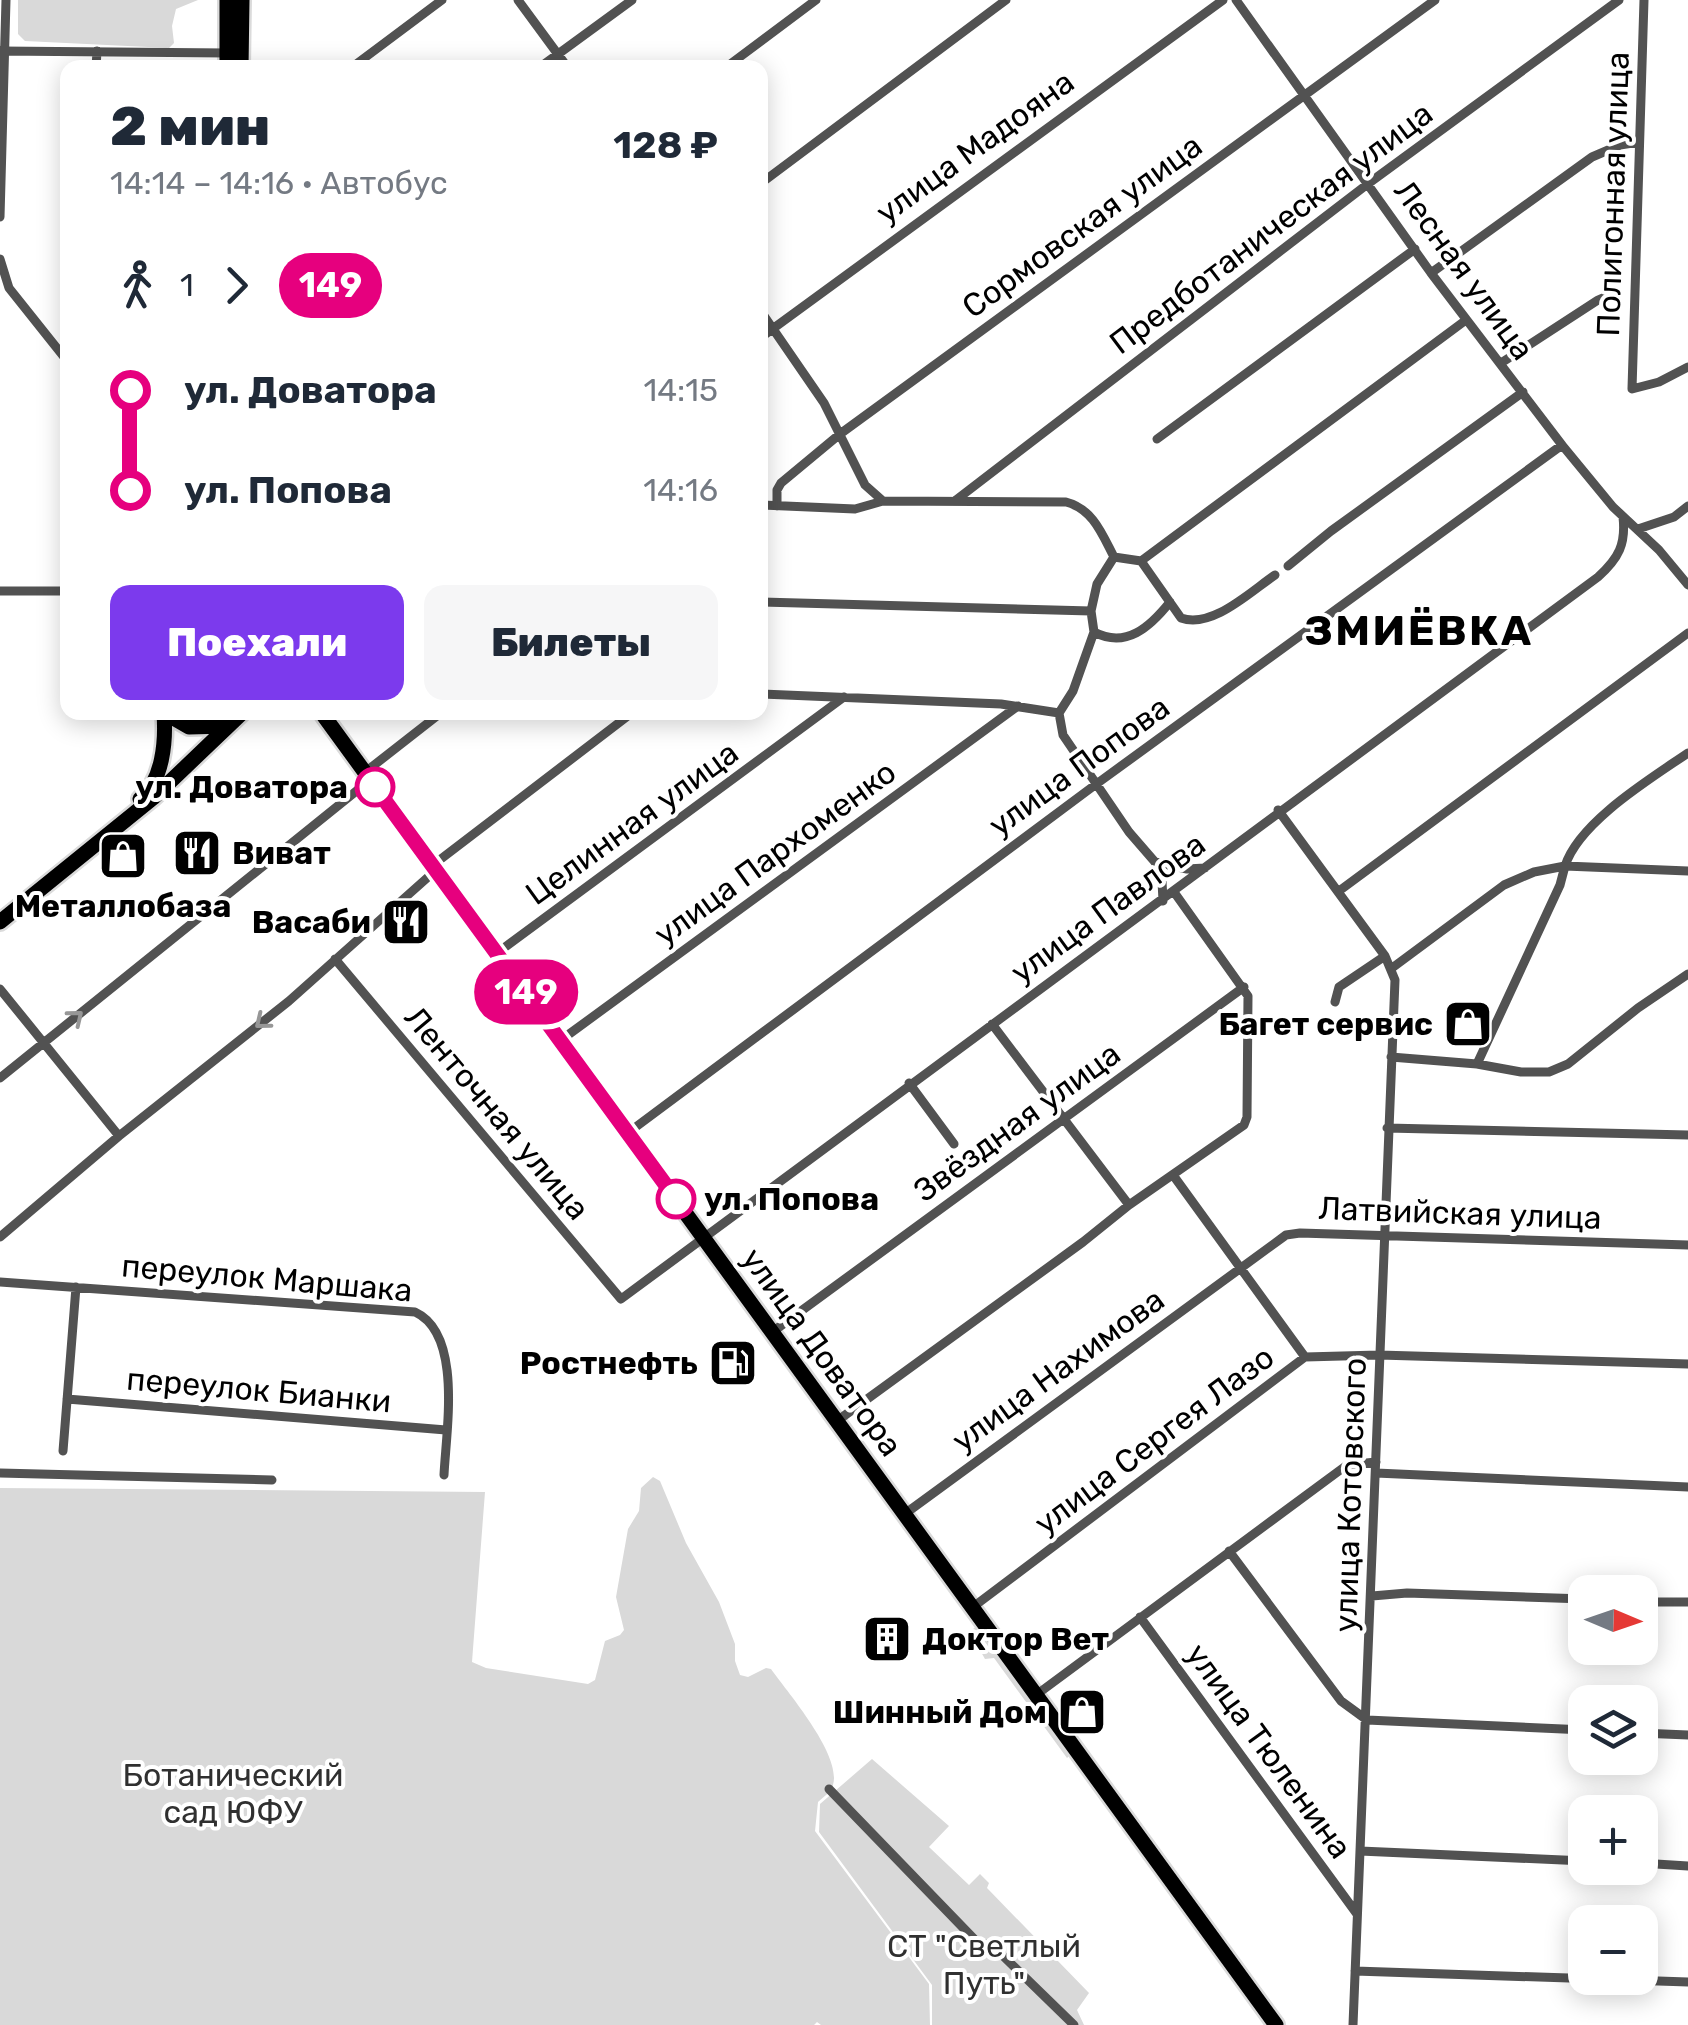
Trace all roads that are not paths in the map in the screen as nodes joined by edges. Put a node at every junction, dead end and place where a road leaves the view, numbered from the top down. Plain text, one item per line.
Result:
1 (6, 0) edge
2 (227, 0) edge
3 (242, 0) edge
4 (442, 0) edge
5 (518, 0) edge
6 (632, 0) edge
7 (816, 0) edge
8 (1006, 0) edge
9 (1223, 0) edge
10 (1236, 0) edge
11 (1435, 0) edge
12 (1619, 0) edge
13 (1644, 0) edge
14 (2, 51) edge
15 (97, 52) junction
16 (558, 54) junction
17 (96, 60) edge
18 (227, 60) edge
19 (242, 60) edge
20 (361, 60) edge
21 (550, 60) edge
22 (562, 60) edge
23 (736, 60) edge
24 (1303, 96) junction
25 (1639, 142) junction
26 (768, 178) edge
27 (1369, 183) junction
28 (0, 217) edge
29 (1415, 249) junction
30 (0, 259) edge
31 (1431, 273) junction
32 (1614, 293) dead end
33 (768, 320) edge
34 (1466, 320) junction
35 (774, 328) junction
36 (768, 332) edge
37 (60, 352) edge
38 (1501, 364) junction
39 (1688, 366) edge
40 (1522, 392) junction
41 (840, 434) junction
42 (1157, 439) dead end
43 (1562, 445) junction
44 (956, 500) junction
45 (882, 502) junction
46 (768, 506) edge
47 (777, 506) junction
48 (1688, 506) edge
49 (1623, 517) junction
50 (1638, 529) junction
51 (1114, 557) junction
52 (1141, 562) junction
53 (1288, 566) dead end
54 (1275, 576) dead end
55 (1688, 586) edge
56 (0, 590) edge
57 (60, 592) edge
58 (768, 602) edge
59 (1170, 602) junction
60 (1091, 611) junction
61 (1094, 632) junction
62 (1688, 633) edge
63 (768, 694) edge
64 (844, 698) junction
65 (1018, 706) junction
66 (1059, 713) junction
67 (163, 720) edge
68 (176, 720) edge
69 (234, 720) edge
70 (328, 720) edge
71 (433, 720) edge
72 (623, 720) edge
73 (227, 726) junction
74 (1688, 753) edge
75 (367, 776) junction
76 (1096, 785) junction
77 (1278, 810) junction
78 (1155, 862) junction
79 (1565, 866) junction
80 (434, 868) junction
81 (1205, 868) junction
82 (1688, 871) edge
83 (1338, 891) junction
84 (1174, 892) junction
85 (1162, 901) junction
86 (0, 911) edge
87 (0, 922) edge
88 (497, 953) junction
89 (1385, 956) junction
90 (335, 958) junction
91 (1392, 968) junction
92 (1688, 974) edge
93 (1244, 988) junction
94 (0, 989) edge
95 (1336, 1002) dead end
96 (992, 1024) junction
97 (561, 1040) junction
98 (44, 1043) junction
99 (1391, 1057) junction
100 (1477, 1064) junction
101 (0, 1078) edge
102 (909, 1084) junction
103 (1063, 1119) junction
104 (1387, 1128) junction
105 (628, 1132) junction
106 (1688, 1135) edge
107 (118, 1136) junction
108 (954, 1144) dead end
109 (1173, 1175) junction
110 (1129, 1205) junction
111 (1383, 1235) junction
112 (703, 1236) junction
113 (0, 1237) edge
114 (1688, 1245) edge
115 (1240, 1266) junction
116 (0, 1282) edge
117 (76, 1287) junction
118 (621, 1299) joint
119 (771, 1333) junction
120 (1379, 1355) junction
121 (1305, 1357) junction
122 (1688, 1364) edge
123 (68, 1398) junction
124 (837, 1421) junction
125 (446, 1430) junction
126 (63, 1451) dead end
127 (1376, 1468) junction
128 (0, 1472) edge
129 (444, 1475) dead end
130 (272, 1480) dead end
131 (1688, 1487) edge
132 (906, 1513) junction
133 (1229, 1552) junction
134 (1372, 1596) junction
135 (1568, 1599) edge
136 (1658, 1602) edge
137 (1688, 1602) edge
138 (972, 1606) junction
139 (1140, 1617) junction
140 (1036, 1695) junction
141 (1367, 1720) junction
142 (1568, 1729) edge
143 (1658, 1733) edge
144 (1688, 1735) edge
145 (830, 1790) dead end
146 (1360, 1851) junction
147 (1568, 1860) edge
148 (1658, 1865) edge
149 (1688, 1866) edge
150 (1357, 1914) junction
151 (1356, 1971) junction
152 (1688, 1982) edge
153 (1074, 2025) edge
154 (1276, 2025) edge
155 (1353, 2025) edge

1 - 14 street
2 - 18 main road
3 - 19 main road
4 - 20 street
5 - 16 street
6 - 16 street
7 - 23 street
8 - 26 street
9 - 35 street, улица Мадояна
10 - 24 street, Лесная улица
11 - 24 street, Сормовская улица
12 - 27 street, Предботаническая улица
13 - 25 street, Полигонная улица
14 - 15 street
14 - 28 street
15 - 17 street
15 - 18 street
16 - 21 street
16 - 22 street
24 - 27 street, Лесная улица
24 - 41 street, Сормовская улица
25 - 31 street
25 - 39 street, Полигонная улица
27 - 29 street, Лесная улица
27 - 44 street, Предботаническая улица
29 - 31 street, Лесная улица
29 - 42 street
30 - 37 street
31 - 34 street, Лесная улица
32 - 38 street
33 - 35 street
34 - 38 street, Лесная улица
34 - 52 street
35 - 36 street, улица Мадояна
35 - 41 street
38 - 40 street, Лесная улица
40 - 43 street, Лесная улица
40 - 53 street
41 - 45 street
41 - 47 street, Сормовская улица
43 - 49 street, Лесная улица
43 - 76 street, улица Попова
44 - 45 street
44 - 51 street
45 - 47 street
46 - 47 street
48 - 50 street
49 - 50 street, Лесная улица
49 - 77 street, улица Павлова
50 - 55 street, Лесная улица
51 - 52 street
51 - 60 street
52 - 59 street
54 - 59 street
56 - 57 street
58 - 60 street
59 - 61 street
60 - 61 street
61 - 66 street
62 - 83 street
63 - 64 street
64 - 65 street
64 - 88 street, Целинная улица
65 - 66 street
65 - 97 street, улица Пархоменко
66 - 76 street
67 - 86 main road
68 - 73 main road
69 - 73 main road
70 - 75 main road, улица Доватора
71 - 75 street
72 - 80 street
73 - 87 main road
74 - 79 street
75 - 80 main road, улица Доватора
98 -> 75 street
76 - 78 street
76 - 105 street, улица Попова
77 - 81 street, улица Павлова
77 - 83 street, улица Котовского
78 - 81 street
78 - 85 street
79 - 82 street
79 - 91 street
79 - 100 street
80 - 88 main road, улица Доватора
80 - 90 street
81 - 84 street, улица Павлова
83 - 89 street, улица Котовского
84 - 85 street, улица Павлова
84 - 93 street
85 - 96 street, улица Павлова
88 - 97 main road, улица Доватора
89 - 91 street, улица Котовского
89 - 95 street
90 -> 107 street
90 - 118 street, Ленточная улица
91 - 99 street, улица Котовского
92 - 100 street
93 - 103 street, Звёздная улица
93 - 109 street
94 - 98 street
96 - 102 street, улица Павлова
96 - 103 street
97 - 105 main road, улица Доватора
98 - 101 street
98 - 107 street
99 - 100 street
99 - 104 street, улица Котовского
102 - 108 street
102 - 112 street, улица Павлова
103 - 110 street
103 - 119 street, Звёздная улица
104 - 106 street
104 - 111 street, улица Котовского
105 - 112 main road, улица Доватора
107 - 113 street
109 - 110 street
109 - 115 street
110 - 124 street
111 - 114 street, Латвийская улица
111 - 115 street, Латвийская улица
111 - 120 street, улица Котовского
112 - 118 street, улица Павлова
112 - 119 main road, улица Доватора
115 - 121 street
115 - 132 street, улица Нахимова
116 - 117 street, переулок Маршака
117 - 123 street
117 - 125 street, переулок Маршака
119 - 124 main road, улица Доватора
120 - 121 street, улица Сергея Лазо
120 - 122 street, улица Сергея Лазо
120 - 127 street, улица Котовского
121 - 138 street, улица Сергея Лазо
123 - 125 street, переулок Бианки
123 - 126 street
124 - 132 main road, улица Доватора
125 - 129 street, переулок Маршака
127 - 131 street
127 - 133 street
127 - 134 street, улица Котовского
128 - 130 street
132 - 138 main road, улица Доватора
133 - 139 street
133 - 141 street
134 - 135 street
134 - 141 street, улица Котовского
136 - 137 street
138 - 140 main road, улица Доватора
139 - 140 street
139 - 150 street, улица Тюленина
140 - 154 main road, улица Доватора
141 - 142 street
141 - 146 street, улица Котовского
143 - 144 street
145 - 153 street
146 - 147 street
146 - 150 street, улица Котовского
148 - 149 street
150 - 151 street, улица Котовского
151 - 152 street
151 - 155 street, улица Котовского

